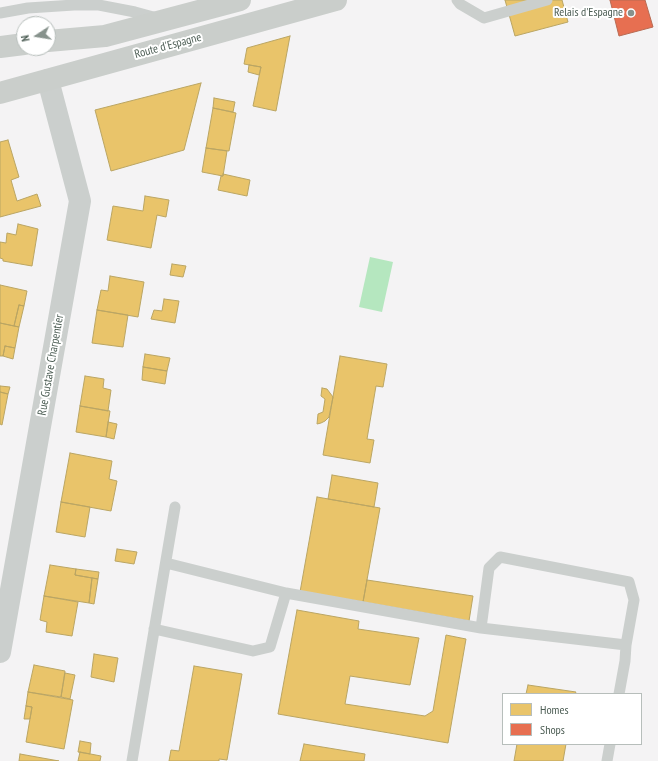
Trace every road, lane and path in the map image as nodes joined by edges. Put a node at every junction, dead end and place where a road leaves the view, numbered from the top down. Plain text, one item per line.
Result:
1 (240, 0) edge
2 (336, 0) edge
3 (458, 0) edge
4 (547, 0) edge
5 (0, 13) edge
6 (164, 20) junction
7 (56, 40) edge
8 (16, 45) edge
9 (0, 47) edge
10 (48, 80) junction
11 (0, 93) edge
12 (175, 507) dead end
13 (166, 563) junction
14 (286, 593) junction
15 (481, 628) junction
16 (154, 629) junction
17 (626, 645) junction
18 (0, 652) edge
19 (619, 693) edge
20 (610, 745) edge
21 (132, 761) edge
22 (607, 761) edge

1 - 6 main road
2 - 10 main road, Route d'Espagne
3 - 4 lane
5 - 6 lane
6 - 7 main road
8 - 9 main road
10 - 11 main road, Route d'Espagne
10 - 18 street, Rue Gustave Charpentier
12 - 13 lane
13 - 14 lane
13 - 16 lane
14 - 15 lane
14 - 16 lane
15 - 17 lane
15 - 17 lane
16 - 21 lane
17 - 19 lane
20 - 22 lane

